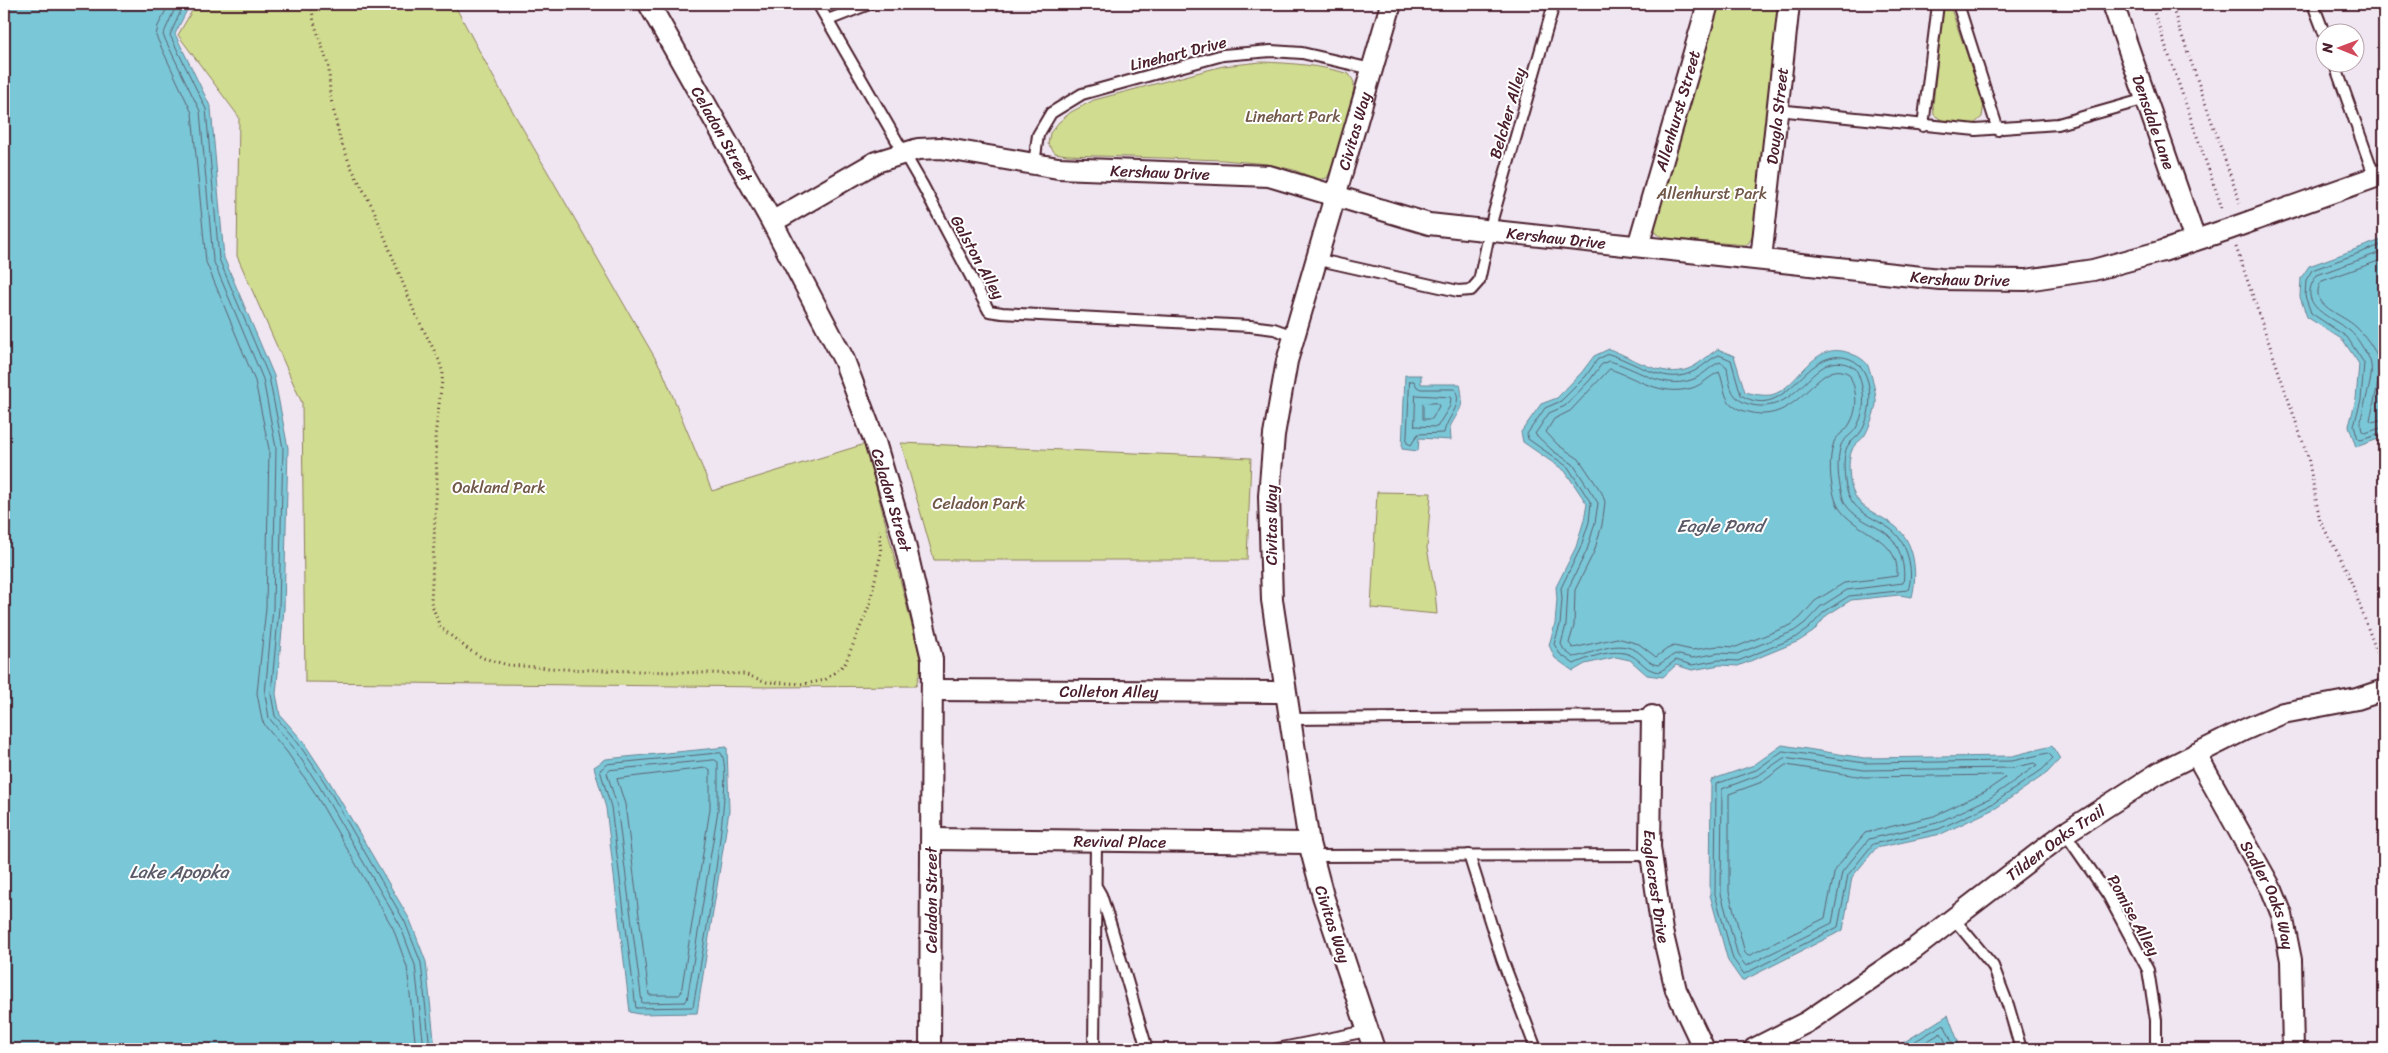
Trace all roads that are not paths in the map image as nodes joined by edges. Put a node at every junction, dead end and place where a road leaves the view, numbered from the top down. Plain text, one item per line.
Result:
1 (649, 4) edge
2 (818, 4) edge
3 (869, 4) edge
4 (1391, 4) edge
5 (1554, 4) edge
6 (1708, 4) edge
7 (1788, 4) edge
8 (1938, 4) edge
9 (1958, 4) edge
10 (2113, 4) edge
11 (2314, 4) edge
12 (828, 20) junction
13 (2320, 22) edge
14 (1372, 69) junction
15 (2338, 72) edge
16 (2146, 99) junction
17 (1777, 110) junction
18 (1923, 126) junction
19 (1998, 130) junction
20 (903, 152) junction
21 (1034, 164) junction
22 (2380, 176) edge
23 (1334, 195) junction
24 (772, 222) junction
25 (1490, 230) junction
26 (2195, 240) junction
27 (1638, 246) junction
28 (1315, 259) junction
29 (1761, 259) junction
30 (1294, 336) junction
31 (934, 690) junction
32 (2384, 690) edge
33 (1284, 692) junction
34 (1652, 716) joint
35 (1289, 720) junction
36 (2196, 754) junction
37 (2065, 833) junction
38 (932, 839) junction
39 (1096, 841) junction
40 (1310, 849) junction
41 (1469, 855) junction
42 (1651, 855) junction
43 (1096, 887) junction
44 (1954, 919) junction
45 (1367, 1031) junction
46 (930, 1049) edge
47 (1094, 1049) edge
48 (1146, 1049) edge
49 (1277, 1049) edge
50 (1374, 1049) edge
51 (1536, 1049) edge
52 (1704, 1049) edge
53 (1754, 1049) edge
54 (2021, 1049) edge
55 (2156, 1049) edge
56 (2293, 1049) edge

1 - 24 street, Celadon Street
2 - 12 lane, Galston Alley
3 - 12 lane
4 - 14 street, Civitas Way
5 - 25 lane, Belcher Alley
6 - 27 street, Allenhurst Street
7 - 17 street, Dougla Street
8 - 18 lane
9 - 19 lane
10 - 16 street, Densdale Lane
11 - 13 lane
12 - 20 lane, Galston Alley
14 - 21 lane, Linehart Drive
14 - 23 street, Civitas Way
15 - 22 lane
16 - 19 lane
16 - 26 street, Densdale Lane
17 - 18 lane
17 - 29 street, Dougla Street
18 - 19 lane
20 - 21 street, Kershaw Drive
20 - 24 street, Kershaw Drive
20 - 30 lane, Galston Alley
21 - 23 street, Kershaw Drive
22 - 26 street, Kershaw Drive
23 - 25 street, Kershaw Drive
23 - 28 street, Civitas Way
24 - 31 street, Celadon Street
25 - 27 street, Kershaw Drive
25 - 28 lane, Belcher Alley
26 - 29 street, Kershaw Drive
27 - 29 street, Kershaw Drive
28 - 30 street, Civitas Way
30 - 33 street, Civitas Way
31 - 33 street, Colleton Alley
31 - 38 street, Celadon Street
32 - 36 street, Tilden Oaks Trail
33 - 35 street, Civitas Way
34 - 35 lane
34 - 42 street, Eaglecrest Drive
35 - 40 street, Civitas Way
36 - 37 street, Tilden Oaks Trail
36 - 56 street, Sadler Oaks Way
37 - 44 street, Tilden Oaks Trail
37 - 55 lane, Pomise Alley
38 - 39 street, Revival Place
38 - 46 street, Celadon Street
39 - 40 street, Revival Place
39 - 43 lane
40 - 41 lane
40 - 45 street, Civitas Way
41 - 42 lane
41 - 51 lane
42 - 52 street, Eaglecrest Drive
43 - 47 lane
43 - 48 lane
44 - 53 street, Tilden Oaks Trail
44 - 54 lane
45 - 49 lane
45 - 50 street, Civitas Way

